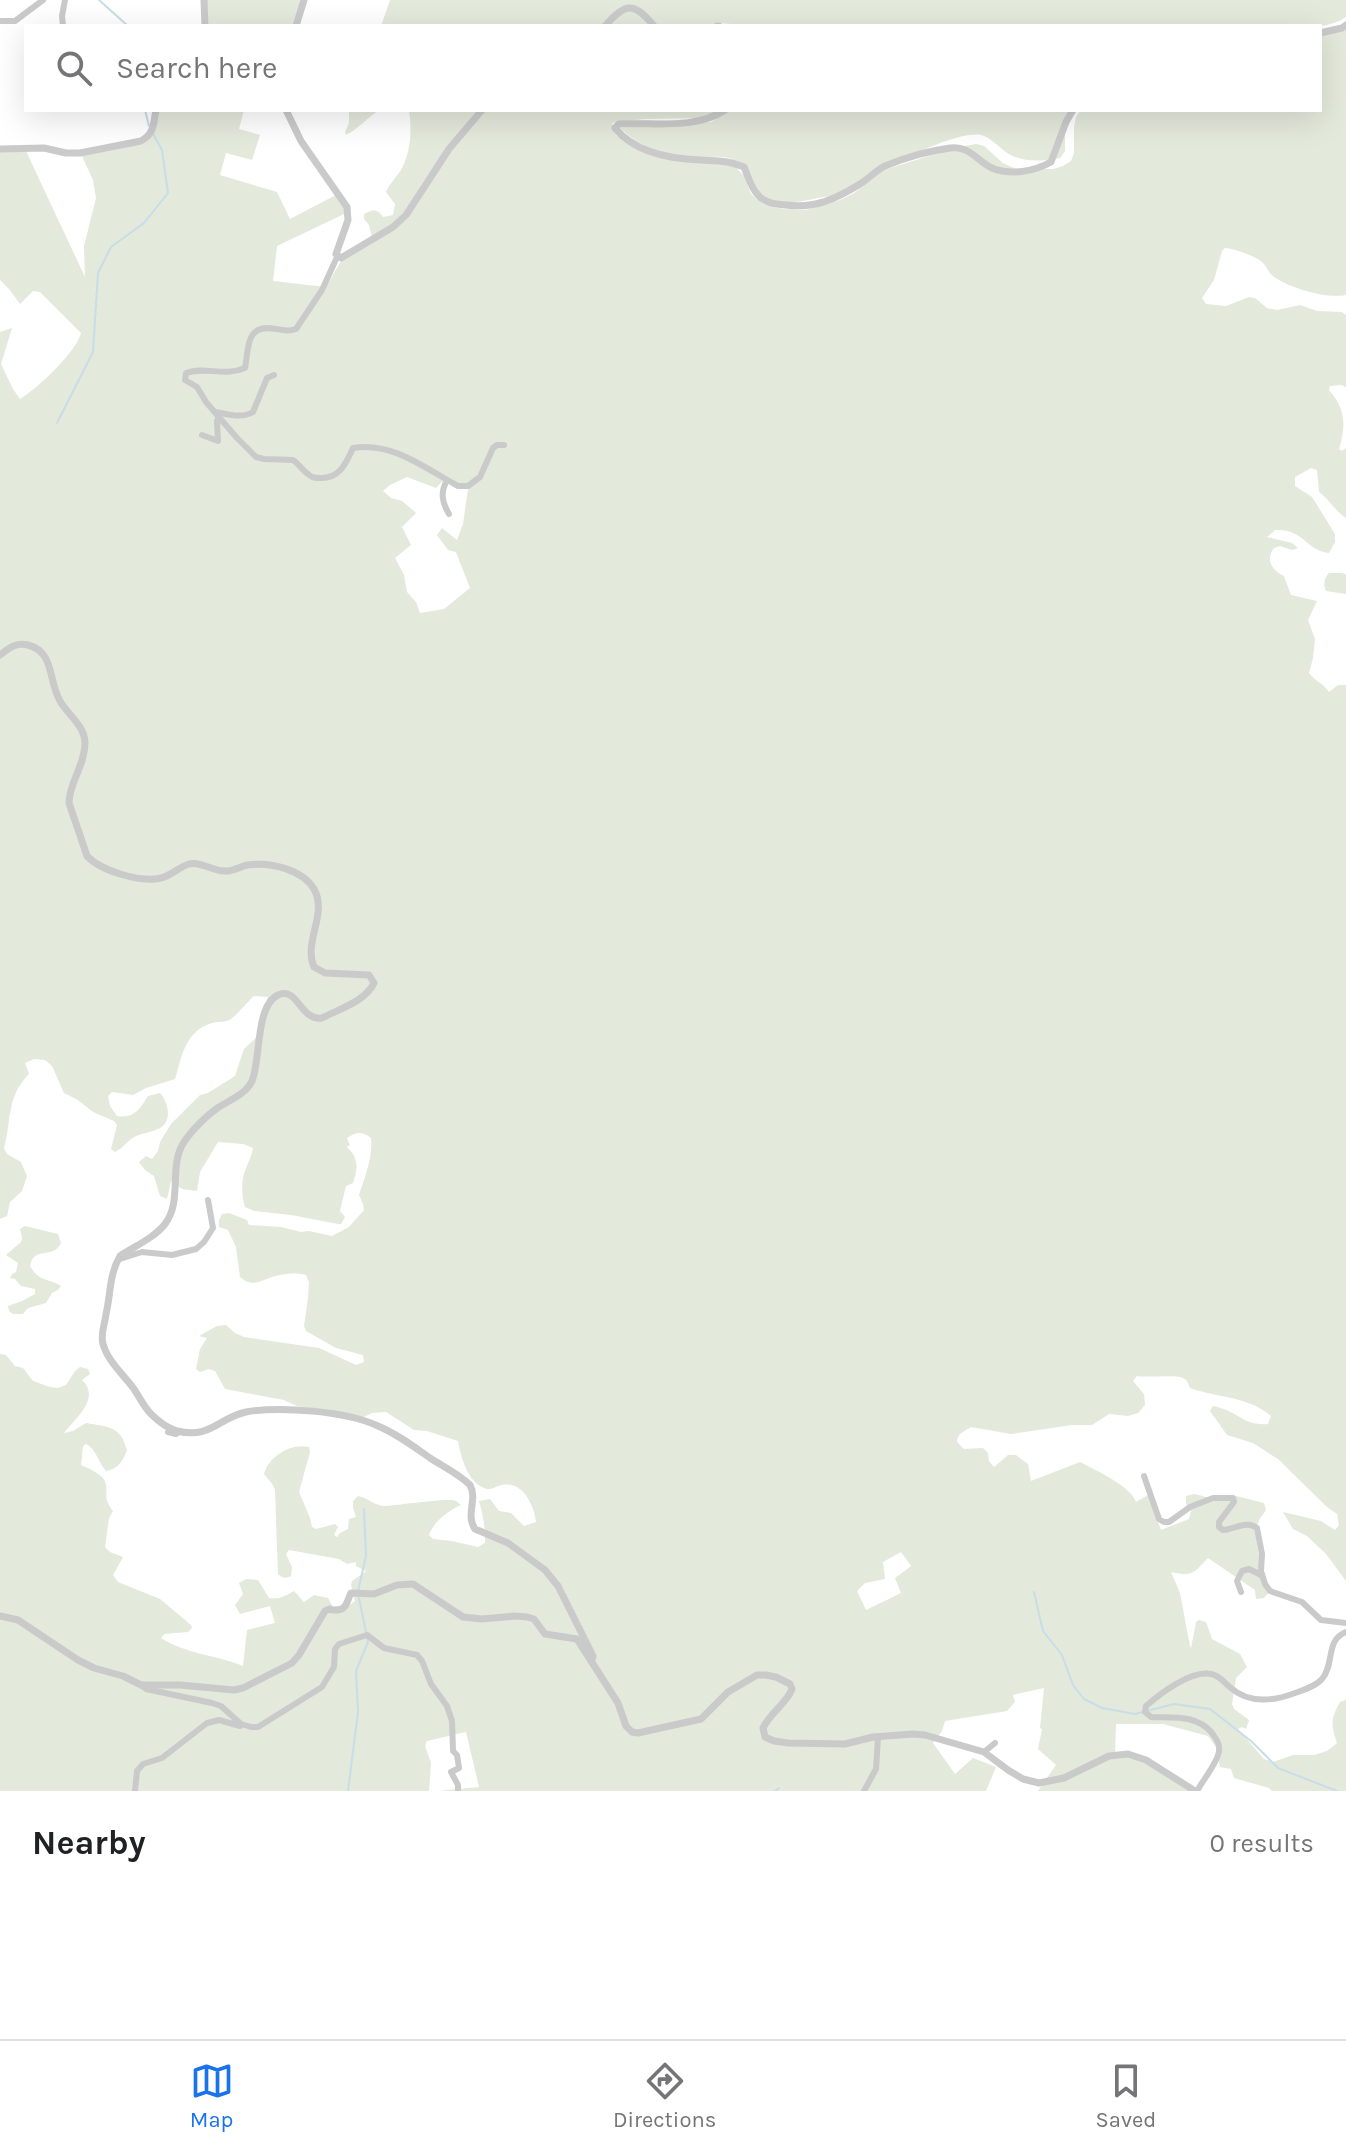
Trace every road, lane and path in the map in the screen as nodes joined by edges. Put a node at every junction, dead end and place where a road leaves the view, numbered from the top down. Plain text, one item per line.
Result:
1 (43, 0) edge
2 (65, 0) edge
3 (204, 0) edge
4 (304, 0) edge
5 (0, 21) edge
6 (63, 24) edge
7 (205, 24) edge
8 (297, 24) edge
9 (607, 24) edge
10 (652, 24) edge
11 (1346, 25) edge
12 (1322, 33) edge
13 (156, 112) edge
14 (287, 112) edge
15 (480, 112) edge
16 (721, 112) edge
17 (1072, 112) edge
18 (0, 149) edge
19 (337, 257) junction
20 (274, 375) dead end
21 (217, 414) junction
22 (202, 435) dead end
23 (504, 445) dead end
24 (447, 480) junction
25 (449, 514) dead end
26 (0, 655) edge
27 (208, 1200) dead end
28 (117, 1261) junction
29 (180, 1431) junction
30 (168, 1432) dead end
31 (1144, 1476) dead end
32 (1262, 1576) junction
33 (1241, 1592) dead end
34 (0, 1616) edge
35 (1346, 1623) edge
36 (1346, 1632) edge
37 (592, 1660) junction
38 (141, 1685) junction
39 (251, 1727) junction
40 (878, 1737) junction
41 (995, 1743) dead end
42 (984, 1752) junction
43 (135, 1791) edge
44 (458, 1791) edge
45 (864, 1791) edge
46 (1196, 1791) edge

1 - 5 street
2 - 6 street
3 - 7 street
4 - 8 street
9 - 10 street
11 - 12 street
13 - 18 street
14 - 19 street
15 - 19 street
16 - 17 street
19 - 21 street
20 - 21 street
21 - 22 street
21 - 24 street
23 - 24 street
24 - 25 street
26 - 28 street
27 - 28 street
28 - 29 street
29 - 30 street
29 - 37 street
31 - 32 street
32 - 33 street
32 - 35 street
34 - 38 street
36 - 46 street
37 - 38 street
37 - 40 street
38 - 39 street
39 - 43 street
39 - 44 street
40 - 42 street
40 - 45 street
41 - 42 street
42 - 46 street

